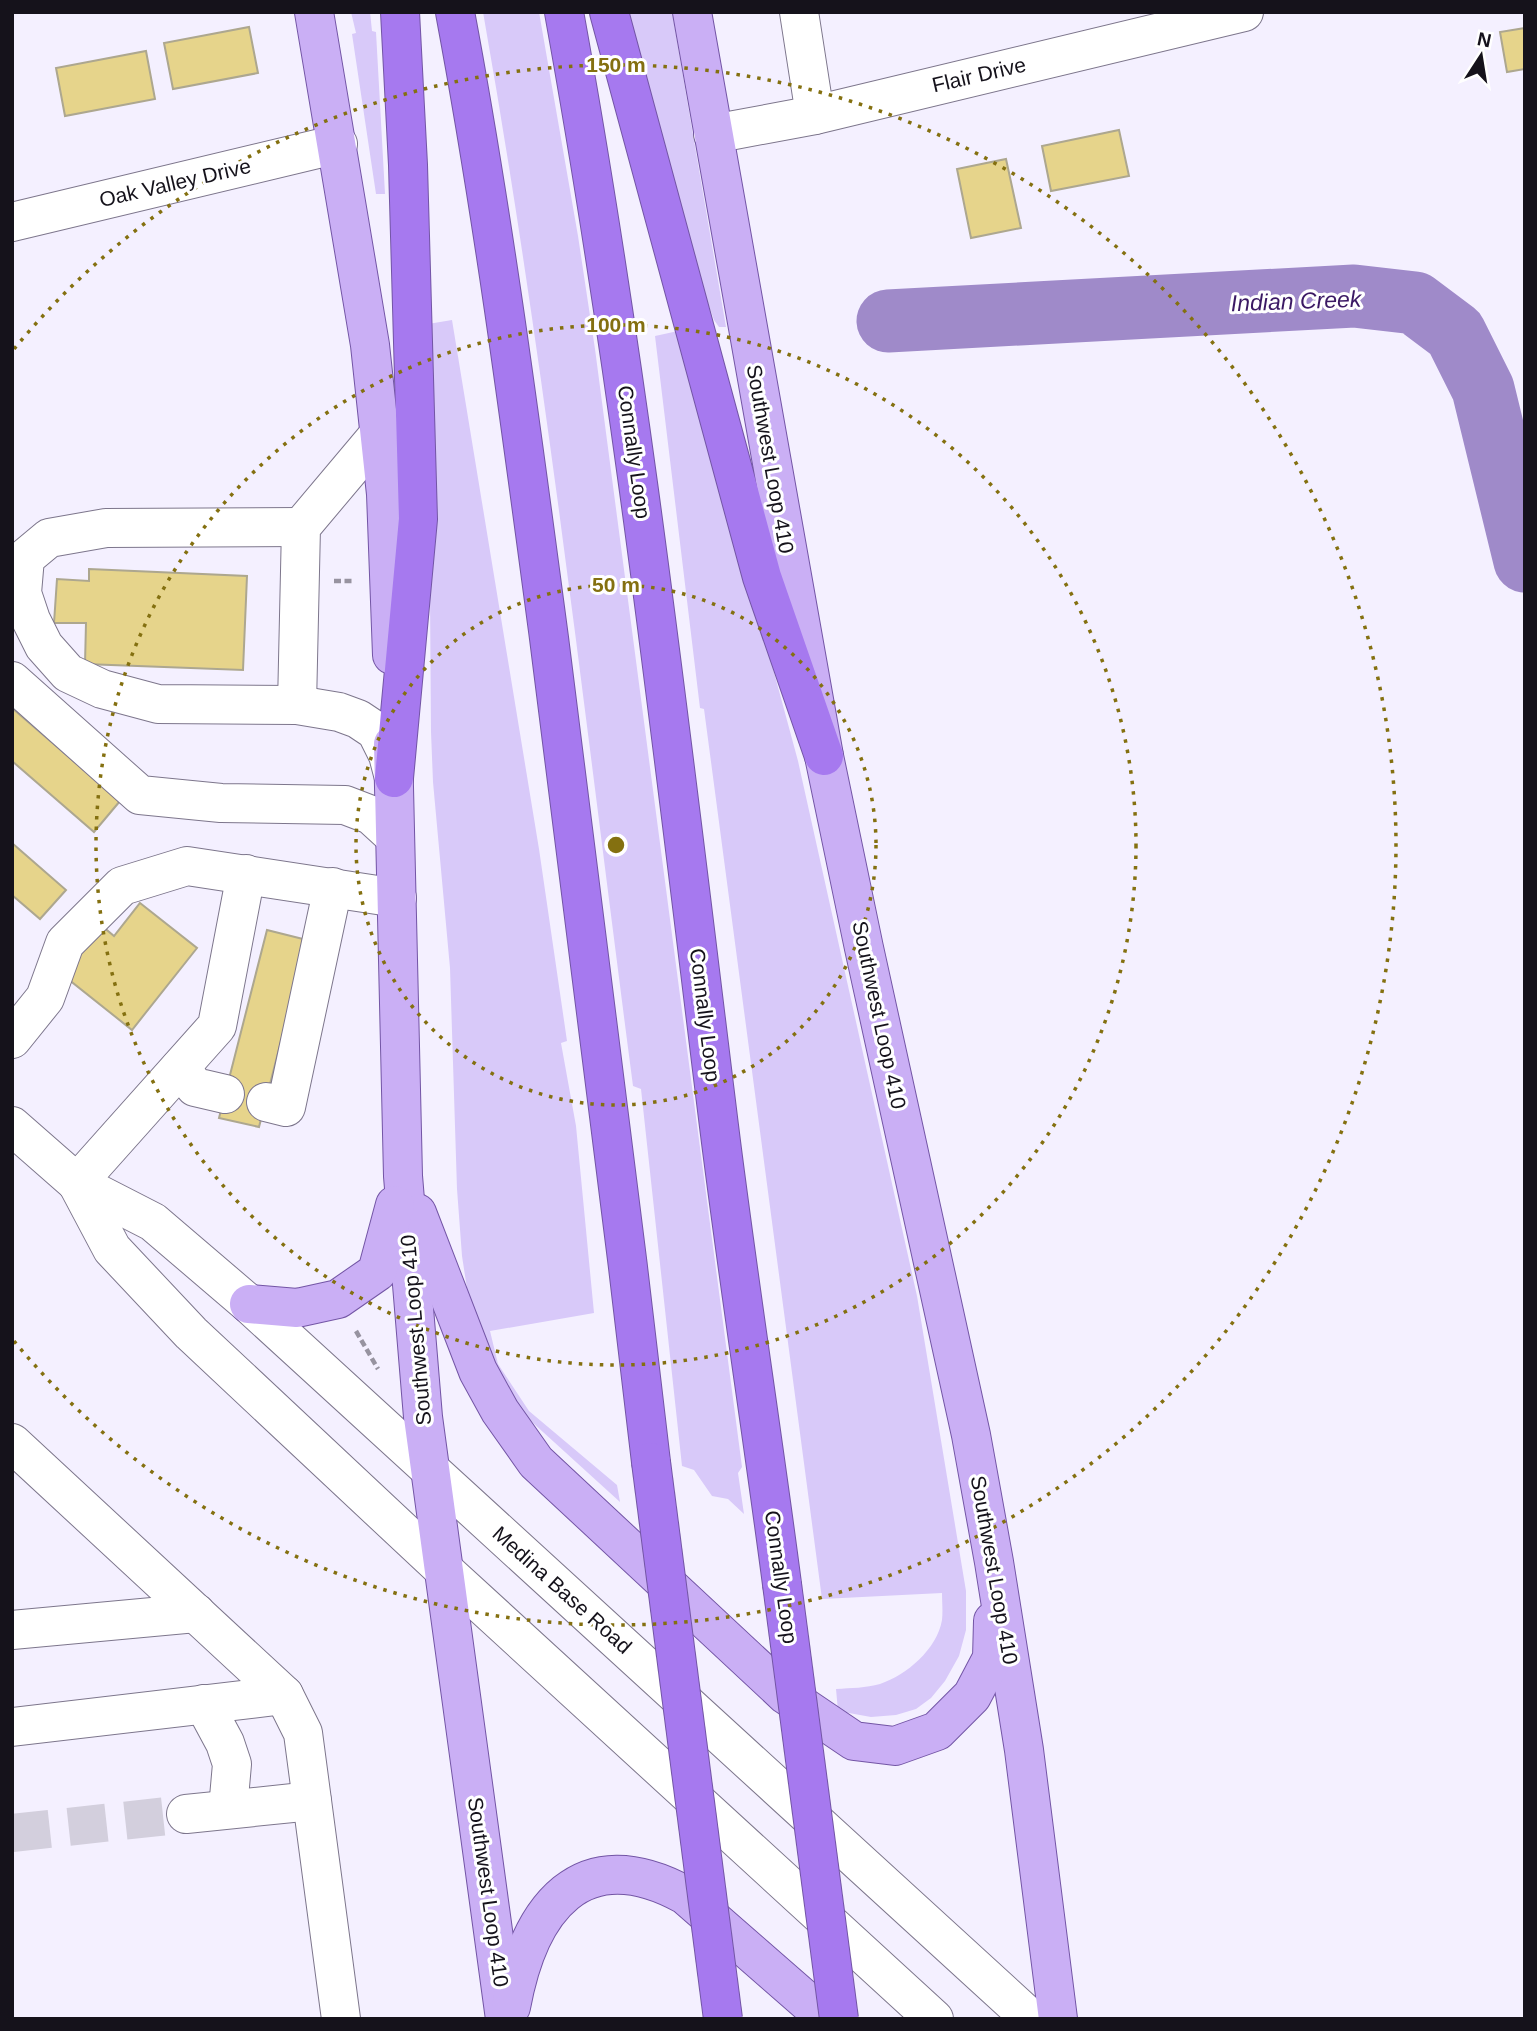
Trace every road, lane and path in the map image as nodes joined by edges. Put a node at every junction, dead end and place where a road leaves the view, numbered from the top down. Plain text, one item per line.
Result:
1 (314, 12) edge
2 (400, 12) edge
3 (456, 12) edge
4 (564, 12) edge
5 (609, 12) edge
6 (692, 12) edge
7 (799, 12) edge
8 (1244, 12) edge
9 (815, 115) junction
10 (713, 134) junction
11 (338, 144) junction
12 (12, 222) edge
13 (381, 432) junction
14 (301, 527) junction
15 (12, 681) edge
16 (298, 705) junction
17 (824, 756) junction
18 (394, 778) junction
19 (395, 837) junction
20 (246, 874) junction
21 (334, 887) junction
22 (397, 898) junction
23 (12, 1039) edge
24 (180, 1068) junction
25 (225, 1094) dead end
26 (266, 1102) dead end
27 (12, 1126) edge
28 (403, 1175) junction
29 (77, 1183) junction
30 (249, 1304) junction
31 (352, 1326) dead end
32 (383, 1379) dead end
33 (12, 1443) edge
34 (432, 1471) junction
35 (994, 1562) junction
36 (444, 1570) junction
37 (196, 1613) junction
38 (12, 1630) edge
39 (284, 1695) junction
40 (204, 1704) junction
41 (12, 1727) edge
42 (312, 1801) junction
43 (229, 1809) junction
44 (186, 1814) tunnel mouth
45 (341, 2019) edge
46 (507, 2019) edge
47 (723, 2019) edge
48 (827, 2019) edge
49 (839, 2019) edge
50 (934, 2019) edge
51 (1031, 2019) edge
52 (1058, 2019) edge

1 - 11 main road, Southwest Loop 410
2 - 18 highway
3 - 47 highway, bridge
4 - 49 highway, Connally Loop, bridge
5 - 17 highway
6 - 10 main road, Southwest Loop 410
7 - 9 street
8 - 9 street, Flair Drive
9 - 10 street, Flair Drive
10 - 17 main road, Southwest Loop 410
11 - 12 street, Oak Valley Drive
11 - 13 main road, Southwest Loop 410
13 - 14 street
13 - 18 main road, Southwest Loop 410
14 - 16 street
14 - 16 street
15 - 19 street
16 - 18 street
17 - 35 main road, Southwest Loop 410
18 - 19 main road, Southwest Loop 410
19 - 22 main road, Southwest Loop 410
20 - 21 street
20 - 23 street
20 - 24 street
21 - 22 street
21 - 26 street
22 - 28 main road, Southwest Loop 410
24 - 25 street
24 - 29 street
27 - 29 street, Medina Base Road
28 - 30 main road
28 - 34 main road, Southwest Loop 410
28 - 35 main road
29 - 30 street, Medina Base Road
29 - 36 street, Medina Base Road
30 - 34 street, Medina Base Road
31 - 32 path
33 - 37 street
34 - 36 main road, Southwest Loop 410
34 - 51 street, Medina Base Road
35 - 52 main road, Southwest Loop 410
36 - 46 main road, Southwest Loop 410
36 - 50 street, Medina Base Road
37 - 38 street
37 - 39 street
39 - 40 street
39 - 42 street
40 - 41 street
40 - 43 street
42 - 43 street
42 - 45 street
43 - 44 street
46 - 48 main road

